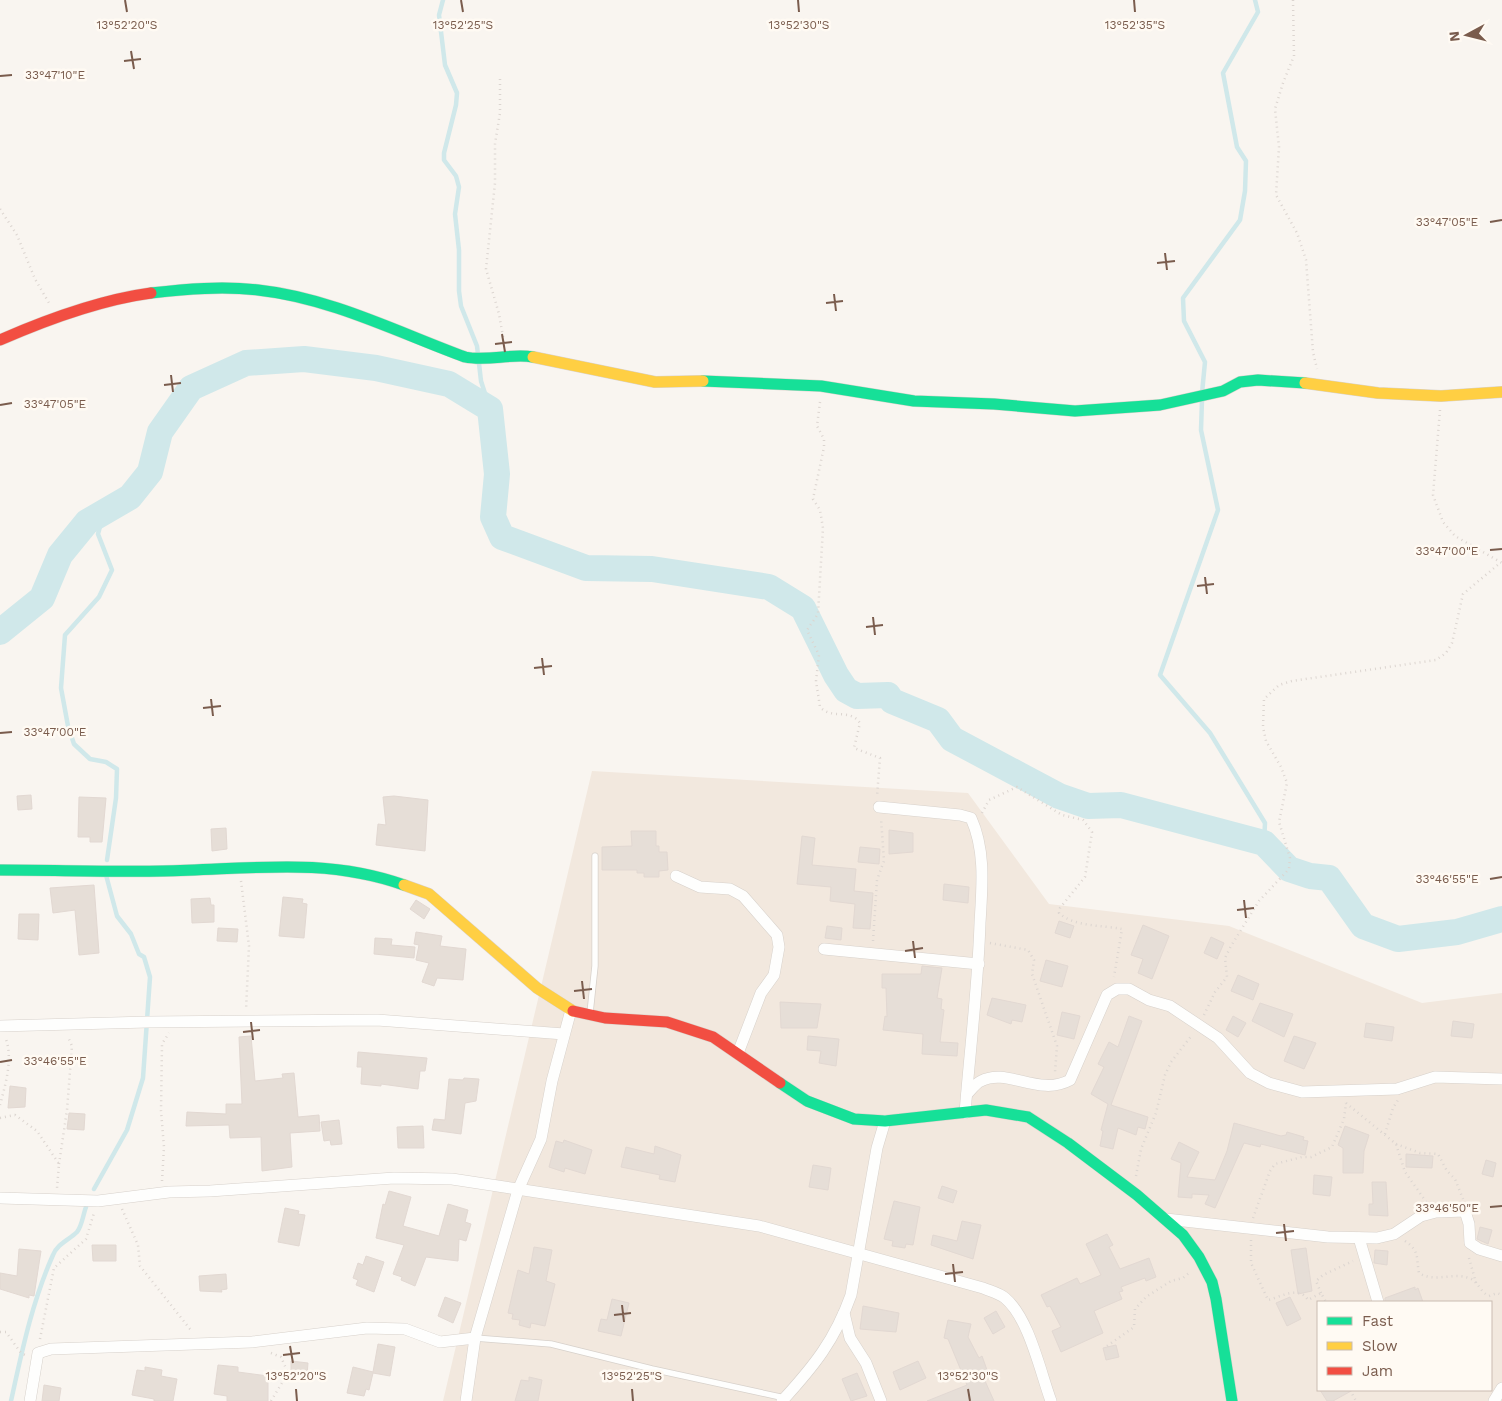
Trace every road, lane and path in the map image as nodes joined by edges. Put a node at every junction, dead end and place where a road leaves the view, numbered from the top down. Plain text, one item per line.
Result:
1 (1293, 0) edge
2 (500, 79) dead end
3 (0, 210) edge
4 (61, 315) junction
5 (0, 340) edge
6 (503, 356) junction
7 (1324, 384) junction
8 (817, 386) junction
9 (1502, 392) edge
10 (1441, 396) junction
11 (1501, 563) edge
12 (879, 807) junction
13 (975, 827) junction
14 (595, 856) dead end
15 (239, 867) junction
16 (0, 870) edge
17 (676, 876) dead end
18 (1282, 876) dead end
19 (980, 943) junction
20 (824, 949) dead end
21 (876, 954) junction
22 (979, 964) junction
23 (1112, 991) junction
24 (571, 1010) junction
25 (590, 1015) junction
26 (246, 1021) junction
27 (180, 1022) junction
28 (69, 1024) junction
29 (2, 1031) edge
30 (564, 1034) junction
31 (738, 1053) junction
32 (1502, 1079) edge
33 (1415, 1084) junction
34 (1047, 1087) junction
35 (1336, 1091) junction
36 (967, 1094) junction
37 (1346, 1104) junction
38 (0, 1105) edge
39 (965, 1113) junction
40 (0, 1118) edge
41 (885, 1121) junction
42 (1385, 1134) junction
43 (1396, 1144) junction
44 (59, 1164) junction
45 (518, 1190) junction
46 (161, 1193) junction
47 (0, 1198) edge
48 (118, 1198) junction
49 (56, 1200) junction
50 (98, 1201) junction
51 (1465, 1211) junction
52 (1436, 1212) junction
53 (1166, 1219) junction
54 (1252, 1228) junction
55 (1394, 1234) junction
56 (1359, 1238) junction
57 (1470, 1243) junction
58 (857, 1252) junction
59 (1363, 1256) junction
60 (1502, 1256) edge
61 (1199, 1257) junction
62 (1477, 1285) junction
63 (1321, 1293) junction
64 (1502, 1295) edge
65 (1325, 1301) edge
66 (1378, 1301) edge
67 (844, 1313) junction
68 (0, 1332) edge
69 (198, 1333) dead end
70 (475, 1338) junction
71 (252, 1342) junction
72 (1107, 1346) dead end
73 (37, 1357) junction
74 (1502, 1388) edge
75 (784, 1400) edge
76 (30, 1401) edge
77 (271, 1401) edge
78 (466, 1401) edge
79 (881, 1401) edge
80 (1050, 1401) edge
81 (1232, 1401) edge
82 (1494, 1401) edge

1 - 7 path
2 - 6 path
3 - 4 path
4 - 5 street
4 - 6 street
6 - 8 street
7 - 8 street
7 - 10 street
8 - 12 path
9 - 10 street
10 - 11 path
11 - 18 path
12 - 13 street
12 - 21 path
13 - 19 street
13 - 23 path
14 - 25 lane
15 - 16 street
15 - 24 street
15 - 26 path
17 - 31 street
19 - 22 street
19 - 34 path
20 - 21 street
21 - 22 street
22 - 36 street
23 - 34 street
23 - 35 street
24 - 25 street
24 - 30 street
25 - 31 street
26 - 27 street
26 - 30 street
27 - 28 street
27 - 46 path
28 - 29 street
28 - 44 path
29 - 38 path
30 - 45 street
31 - 41 street
32 - 33 street
33 - 35 street
33 - 42 path
34 - 36 street
35 - 37 path
36 - 39 street
37 - 42 path
37 - 54 path
39 - 41 street
39 - 53 street
40 - 44 path
41 - 58 street
42 - 43 path
43 - 51 path
43 - 52 path
44 - 49 path
45 - 46 street
45 - 58 street
45 - 70 street
46 - 48 street
47 - 49 street
48 - 50 street
48 - 69 path
49 - 50 street
50 - 73 path
51 - 52 street
51 - 57 street
52 - 55 street
53 - 54 street
53 - 61 street
54 - 56 street
54 - 63 path
55 - 56 street
55 - 62 path
56 - 59 street
57 - 60 street
57 - 62 path
58 - 67 street
58 - 80 street
59 - 63 path
59 - 66 street
61 - 72 path
61 - 81 street
62 - 64 path
63 - 65 path
67 - 75 street
67 - 79 street
68 - 73 path
70 - 71 street
70 - 75 lane
70 - 78 street
71 - 73 street
71 - 77 path
73 - 76 street
74 - 82 street

